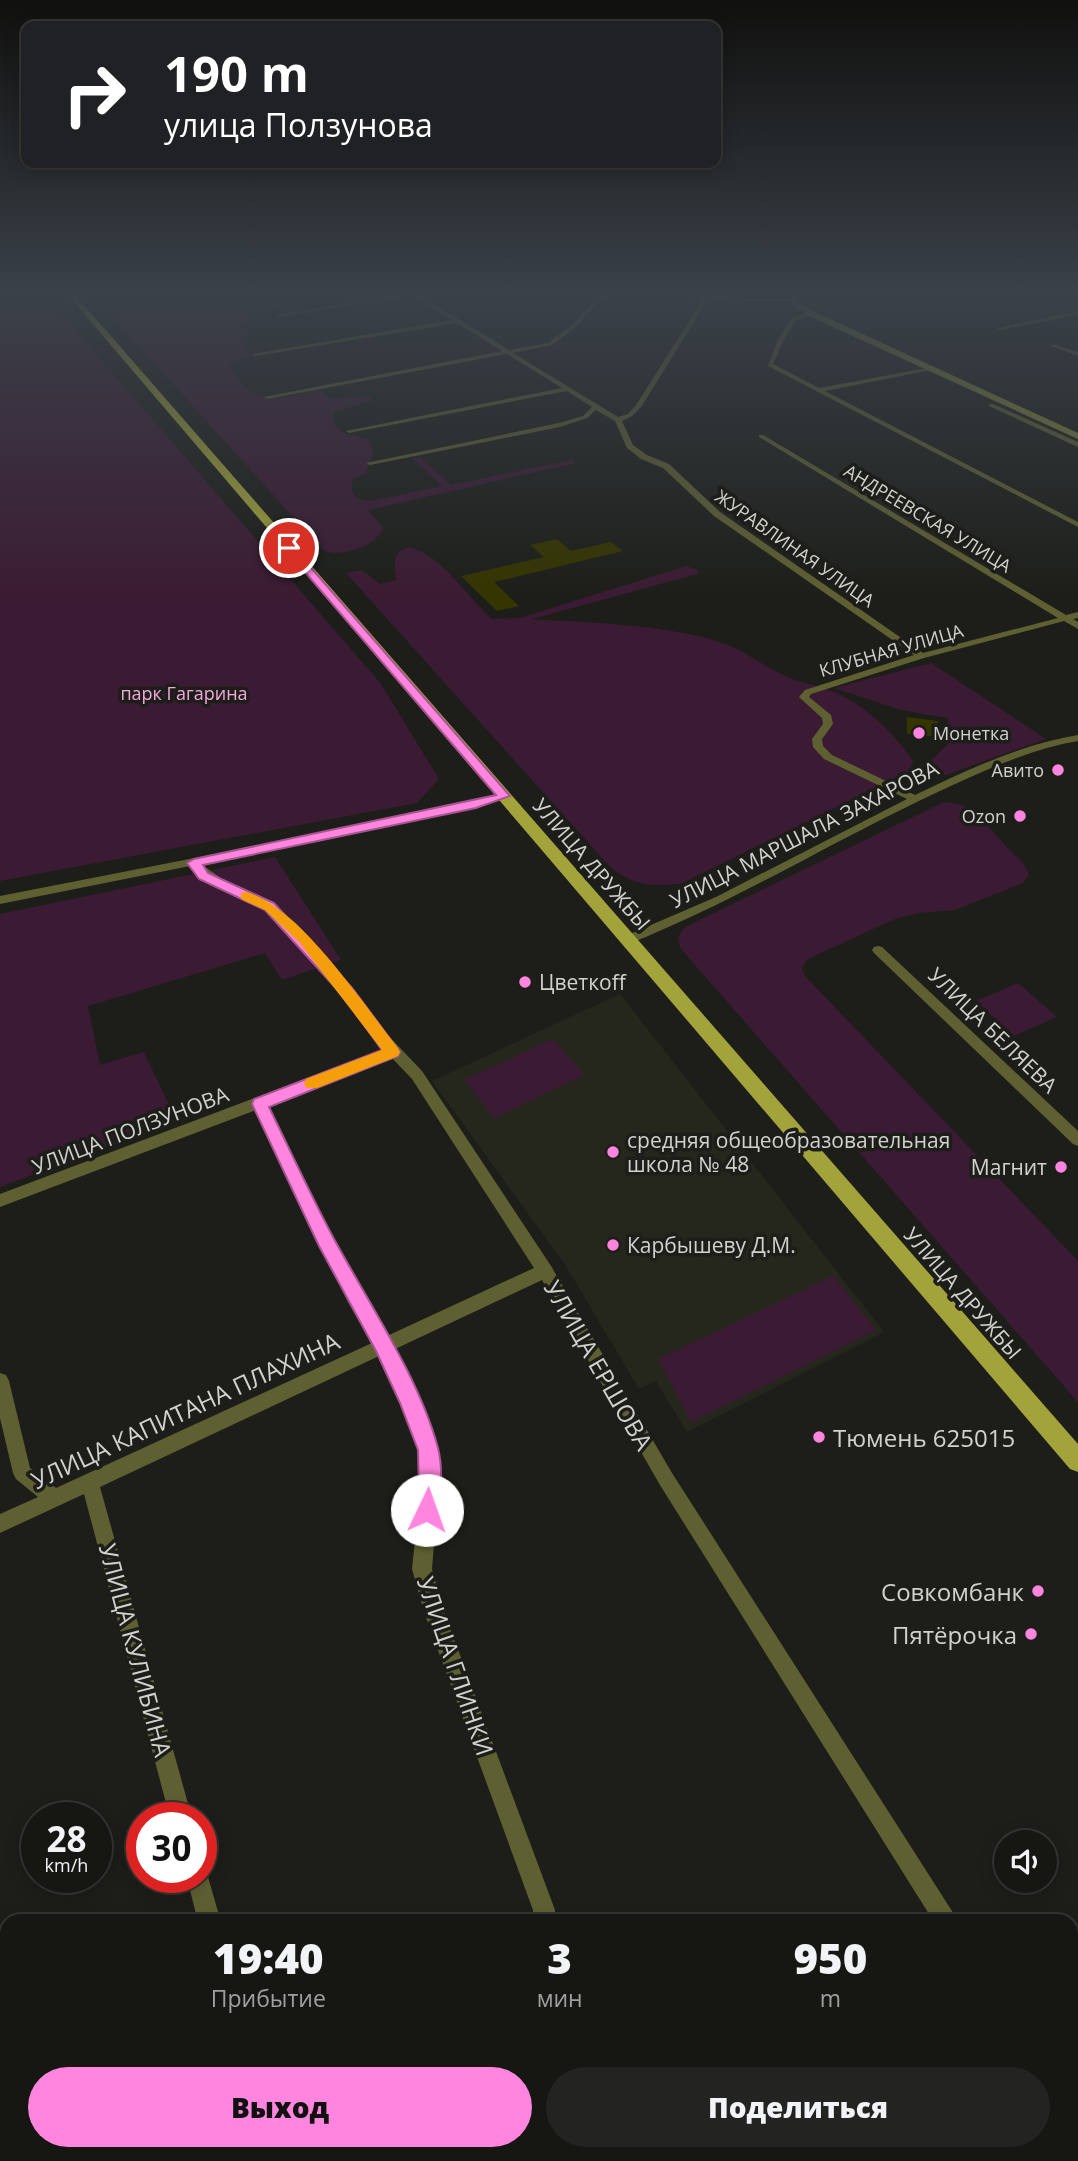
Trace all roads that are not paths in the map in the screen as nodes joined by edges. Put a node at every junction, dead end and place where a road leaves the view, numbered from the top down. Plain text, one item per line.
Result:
1 (159, 397) edge
2 (527, 397) edge
3 (579, 397) edge
4 (645, 397) edge
5 (832, 397) edge
6 (993, 397) edge
7 (991, 405) dead end
8 (594, 407) junction
9 (618, 420) junction
10 (349, 431) dead end
11 (761, 436) dead end
12 (1078, 436) edge
13 (1078, 445) edge
14 (370, 463) dead end
15 (1078, 525) edge
16 (1078, 615) edge
17 (1065, 618) junction
18 (1078, 626) edge
19 (921, 656) junction
20 (1078, 738) edge
21 (504, 796) junction
22 (914, 798) junction
23 (194, 863) junction
24 (0, 900) edge
25 (628, 940) junction
26 (878, 950) dead end
27 (392, 1052) junction
28 (260, 1104) junction
29 (1078, 1140) edge
30 (0, 1201) edge
31 (545, 1271) junction
32 (382, 1344) junction
33 (0, 1381) edge
34 (1078, 1461) edge
35 (90, 1482) junction
36 (54, 1498) junction
37 (0, 1524) edge
38 (177, 1802) edge
39 (202, 1893) edge
40 (208, 1914) edge
41 (544, 1914) edge
42 (943, 1914) edge

1 - 21 main road, УЛИЦА ДРУЖБЫ
2 - 10 street
3 - 8 street
4 - 9 street
5 - 15 street
6 - 12 street
7 - 13 street
8 - 9 street
8 - 14 street
9 - 19 street, ЖУРАВЛИНАЯ УЛИЦА
11 - 17 street, АНДРЕЕВСКАЯ УЛИЦА
16 - 17 street, КЛУБНАЯ УЛИЦА
17 - 18 street, АНДРЕЕВСКАЯ УЛИЦА
17 - 19 street, КЛУБНАЯ УЛИЦА
19 - 22 street, КЛУБНАЯ УЛИЦА
20 - 22 street, УЛИЦА МАРШАЛА ЗАХАРОВА
21 - 23 street
21 - 25 main road, УЛИЦА ДРУЖБЫ
22 - 25 street, УЛИЦА МАРШАЛА ЗАХАРОВА
23 - 24 street
23 - 27 street, УЛИЦА ЕРШОВА
25 - 34 main road, УЛИЦА ДРУЖБЫ
26 - 29 street, УЛИЦА БЕЛЯЕВА
27 - 28 street, УЛИЦА ПОЛЗУНОВА
27 - 31 street, УЛИЦА ЕРШОВА
28 - 30 street, УЛИЦА ПОЛЗУНОВА
28 - 32 street, УЛИЦА ГЛИНКИ
31 - 32 street, УЛИЦА КАПИТАНА ПЛАХИНА
31 - 42 street, УЛИЦА ЕРШОВА
32 - 35 street, УЛИЦА КАПИТАНА ПЛАХИНА
32 - 41 street, УЛИЦА ГЛИНКИ
33 - 36 street
35 - 36 street, УЛИЦА КАПИТАНА ПЛАХИНА
35 - 38 street, УЛИЦА КУЛИБИНА
36 - 37 street, УЛИЦА КАПИТАНА ПЛАХИНА
39 - 40 street

